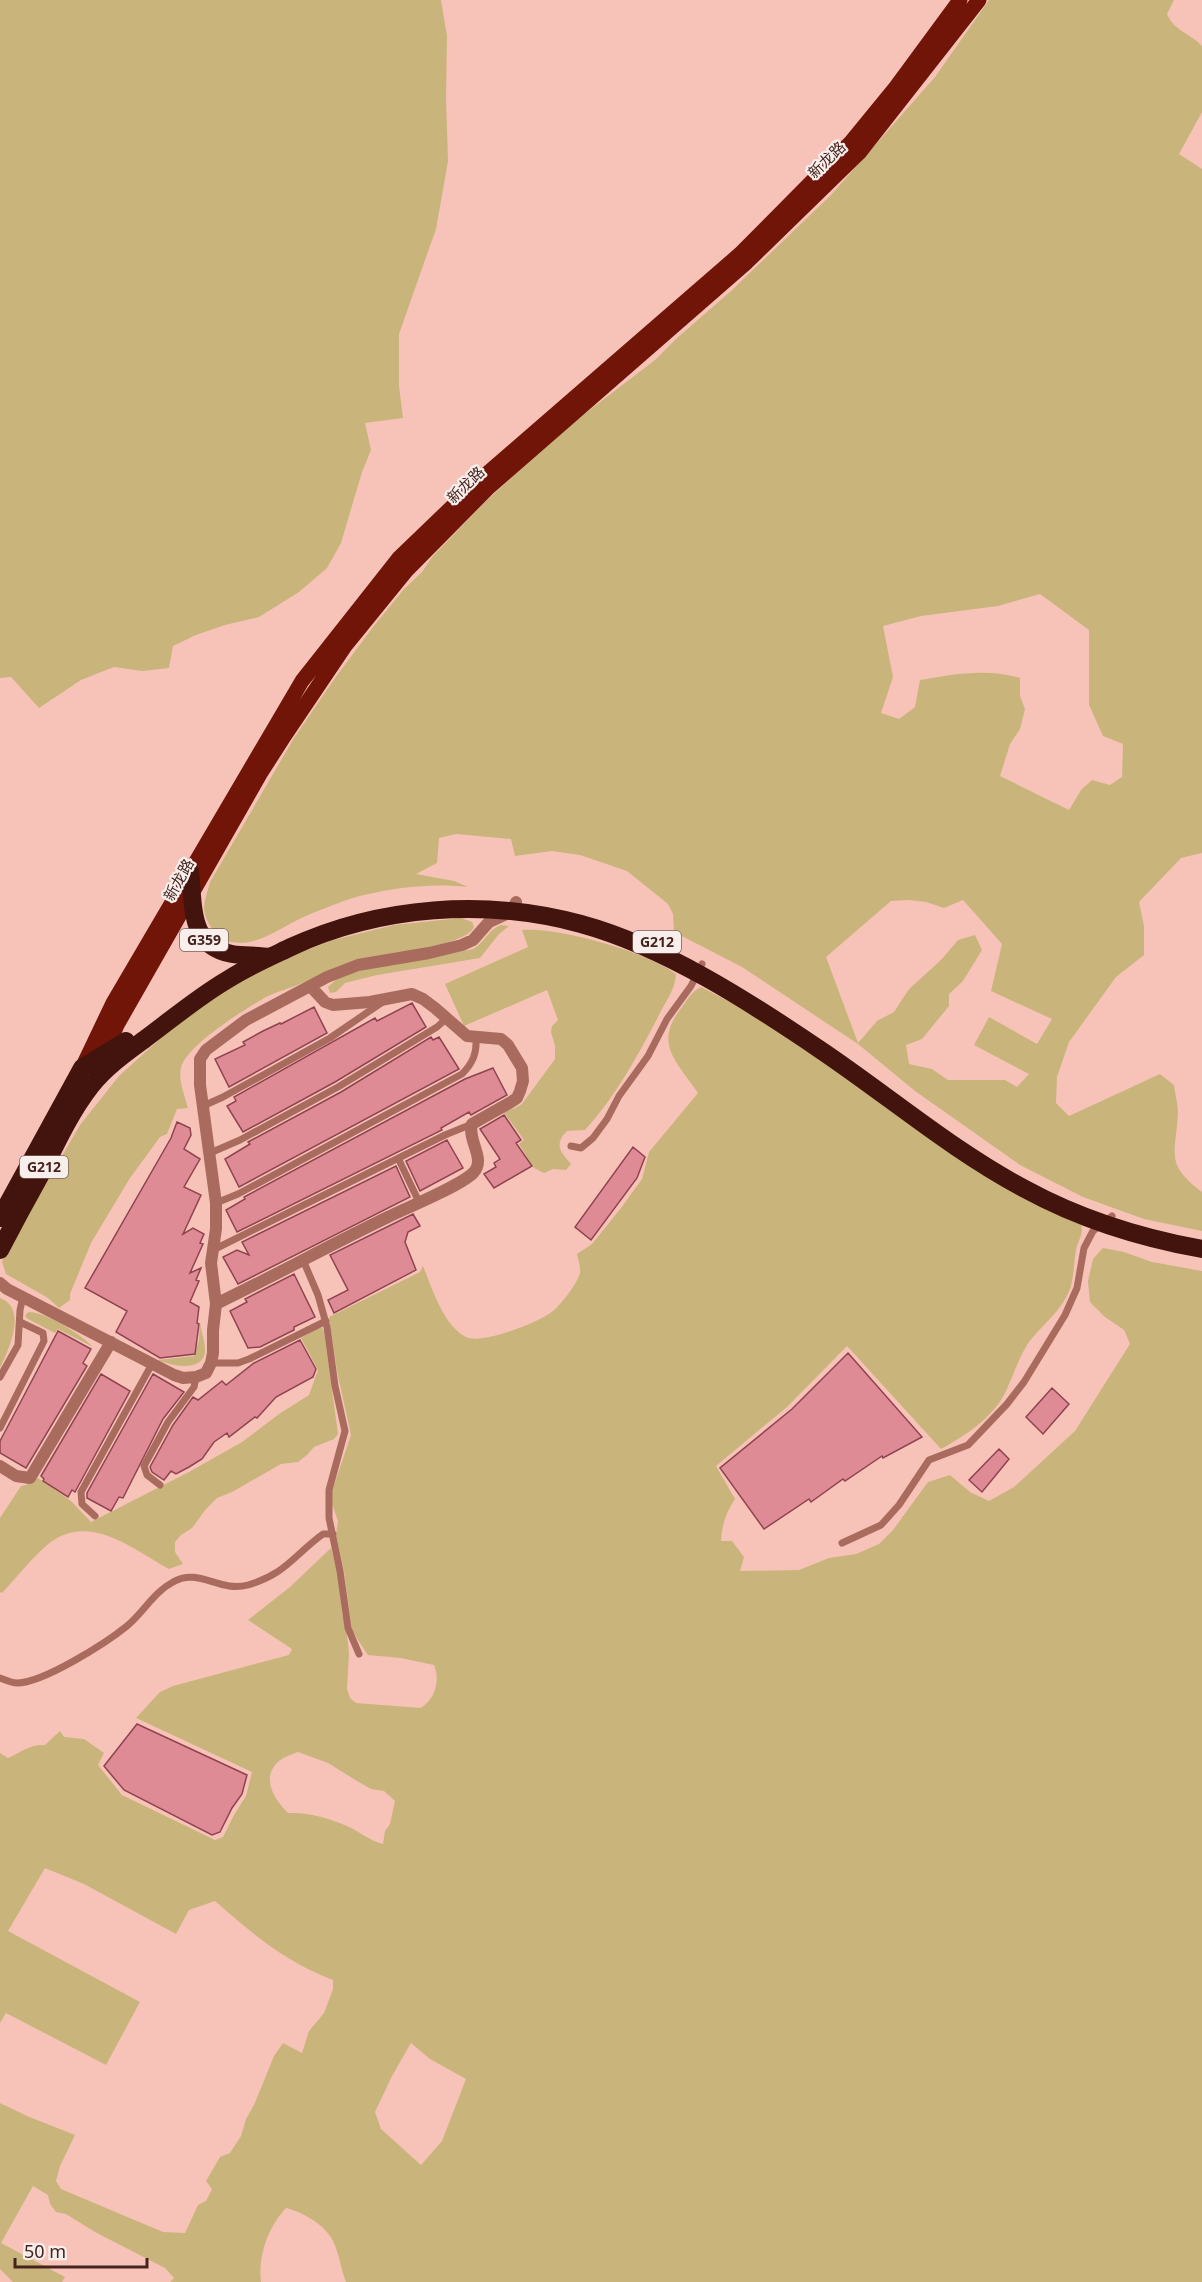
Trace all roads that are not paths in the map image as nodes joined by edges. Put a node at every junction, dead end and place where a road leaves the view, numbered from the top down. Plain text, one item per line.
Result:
1 (960, 0) edge
2 (979, 0) edge
3 (190, 872) junction
4 (192, 892) junction
5 (514, 907) junction
6 (263, 956) junction
7 (700, 969) junction
8 (311, 987) junction
9 (386, 999) junction
10 (446, 1019) junction
11 (476, 1038) junction
12 (105, 1054) junction
13 (82, 1068) junction
14 (91, 1086) junction
15 (203, 1106) junction
16 (472, 1124) junction
17 (571, 1146) dead end
18 (210, 1153) junction
19 (399, 1160) junction
20 (419, 1202) junction
21 (216, 1203) junction
22 (0, 1218) edge
23 (1108, 1220) junction
24 (1202, 1240) edge
25 (1202, 1249) edge
26 (0, 1250) edge
27 (212, 1250) junction
28 (303, 1260) junction
29 (0, 1283) edge
30 (23, 1297) junction
31 (216, 1304) junction
32 (326, 1321) junction
33 (20, 1322) junction
34 (111, 1342) junction
35 (211, 1363) junction
36 (152, 1364) junction
37 (0, 1377) edge
38 (196, 1377) junction
39 (0, 1428) edge
40 (0, 1466) edge
41 (160, 1485) dead end
42 (95, 1516) dead end
43 (333, 1534) junction
44 (842, 1543) dead end
45 (359, 1654) dead end
46 (0, 1678) edge

1 - 3 main road, 新龙路
2 - 4 main road, 新龙路
3 - 4 highway, G359
3 - 13 main road, 新龙路
4 - 6 highway, G359
4 - 12 main road, 新龙路
5 - 6 highway, G212
5 - 7 highway, G212
5 - 8 street
6 - 12 highway, G212
6 - 14 highway, G212
7 - 17 lane
7 - 23 highway, G212
8 - 9 street
8 - 15 street
9 - 10 street
9 - 15 lane
10 - 11 street
10 - 18 lane
11 - 16 street
11 - 21 lane
12 - 13 highway, G212
12 - 14 main road, 新龙路
13 - 22 highway, G212
14 - 26 highway, G212
15 - 18 street
16 - 19 lane
16 - 20 street
18 - 21 street
19 - 20 lane
19 - 27 lane
20 - 28 street
21 - 27 street
23 - 24 highway, G212
23 - 25 highway, G212
23 - 44 lane
27 - 31 street
28 - 31 street
28 - 32 lane
29 - 30 street
30 - 33 lane
30 - 34 street
31 - 35 street
32 - 35 lane
32 - 43 lane
33 - 37 lane
33 - 39 lane
34 - 36 street
34 - 40 street
35 - 38 street
36 - 38 street
36 - 42 lane
38 - 41 lane
43 - 45 lane
43 - 46 lane

